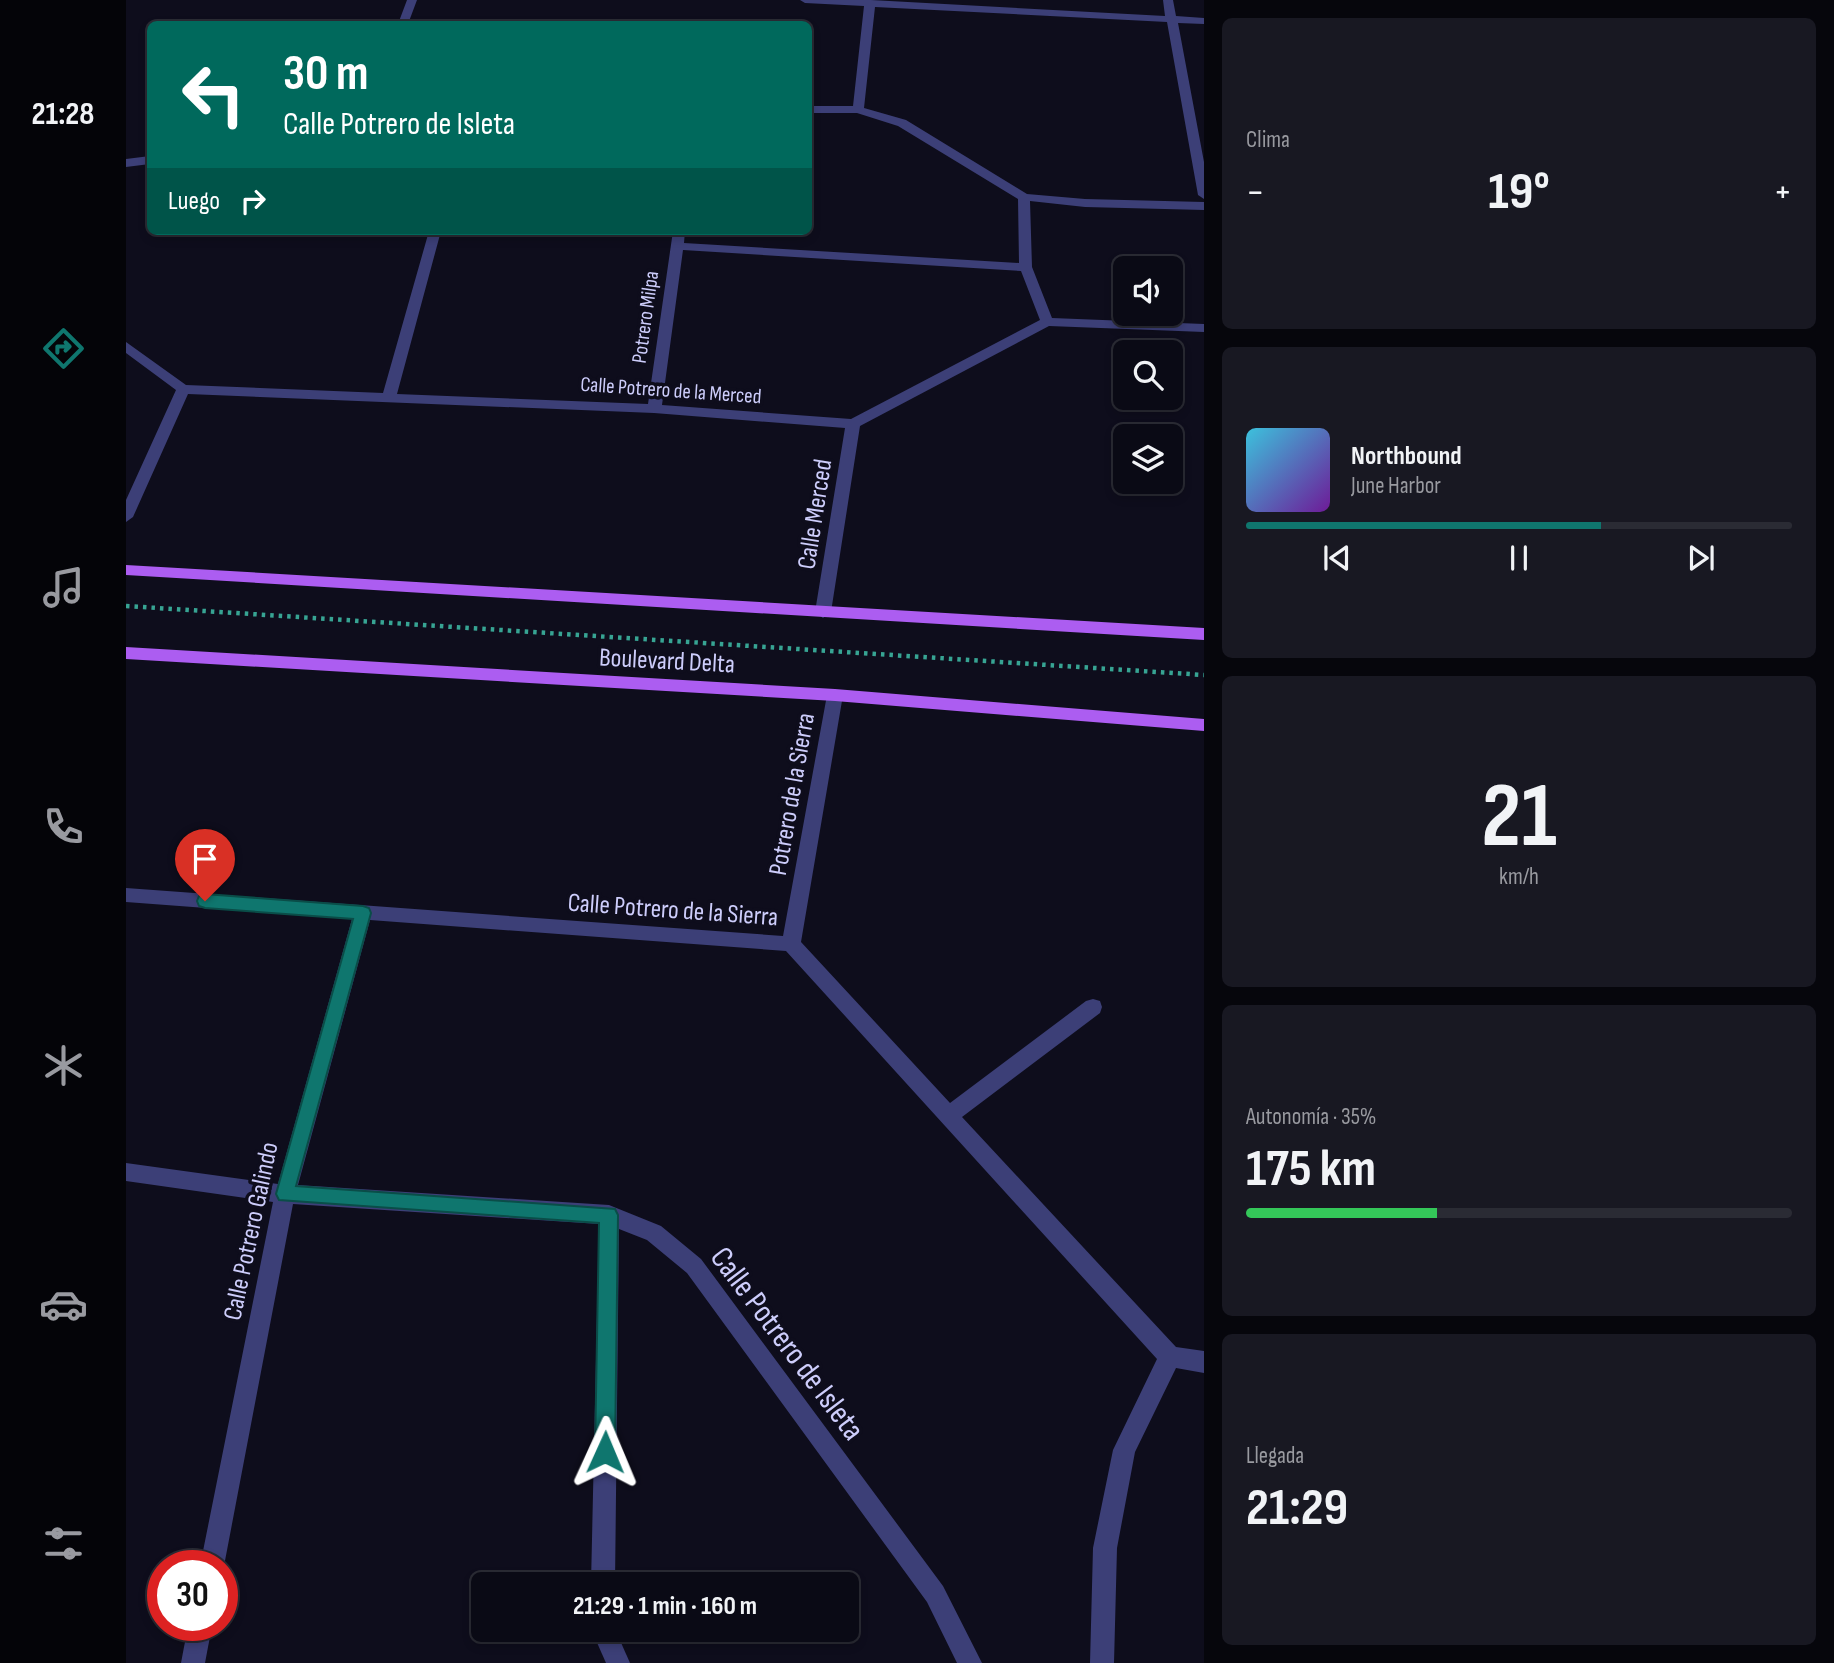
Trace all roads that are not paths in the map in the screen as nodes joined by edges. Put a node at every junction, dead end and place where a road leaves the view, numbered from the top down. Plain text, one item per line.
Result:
1 (412, 0) edge
2 (804, 0) edge
3 (1168, 0) edge
4 (870, 4) junction
5 (1174, 20) junction
6 (404, 21) edge
7 (1204, 21) edge
8 (812, 108) edge
9 (858, 110) junction
10 (147, 160) edge
11 (126, 163) edge
12 (1204, 195) edge
13 (1024, 197) junction
14 (1204, 206) edge
15 (434, 235) edge
16 (677, 235) edge
17 (676, 246) junction
18 (1026, 267) junction
19 (1047, 322) junction
20 (1204, 328) edge
21 (126, 346) edge
22 (183, 389) junction
23 (389, 396) junction
24 (654, 409) junction
25 (853, 424) junction
26 (126, 517) edge
27 (126, 570) edge
28 (823, 612) junction
29 (1204, 634) edge
30 (126, 653) edge
31 (835, 695) junction
32 (1204, 725) edge
33 (126, 895) edge
34 (363, 913) junction
35 (791, 944) junction
36 (1093, 1007) dead end
37 (948, 1116) junction
38 (126, 1172) edge
39 (285, 1194) junction
40 (609, 1215) junction
41 (1170, 1357) junction
42 (1204, 1362) edge
43 (215, 1550) edge
44 (603, 1572) edge
45 (197, 1641) edge
46 (609, 1642) edge
47 (192, 1663) edge
48 (618, 1663) edge
49 (971, 1663) edge
50 (1102, 1663) edge

1 - 6 street
2 - 4 street
3 - 5 street
4 - 5 street
4 - 9 street
5 - 7 street
5 - 12 street
8 - 9 street
9 - 13 street
10 - 11 street
13 - 14 street
13 - 18 street
15 - 23 street
16 - 17 street, Potrero Milpa
17 - 18 street
17 - 24 street, Potrero Milpa
18 - 19 street
19 - 20 street
19 - 25 street
21 - 22 street
22 - 23 street, Calle Potrero de la Merced
22 - 26 street
23 - 24 street, Calle Potrero de la Merced
24 - 25 street, Calle Potrero de la Merced
25 - 28 street, Calle Merced
27 - 28 main road
28 - 29 main road
30 - 31 main road, Boulevard Delta
31 - 32 main road, Boulevard Delta
31 - 35 street, Potrero de la Sierra
33 - 34 street, Calle Potrero de la Sierra
34 - 35 street, Calle Potrero de la Sierra
34 - 39 street, Calle Potrero Galindo
35 - 37 street, Calle Potrero de la Sierra
36 - 37 street
37 - 41 street, Calle Potrero de la Sierra
38 - 39 street, Calle Potrero de Isleta
39 - 40 street, Calle Potrero de Isleta
39 - 43 street, Calle Potrero Galindo
40 - 44 street
40 - 49 street, Calle Potrero de Isleta
41 - 42 street
41 - 50 street
45 - 47 street
46 - 48 street

